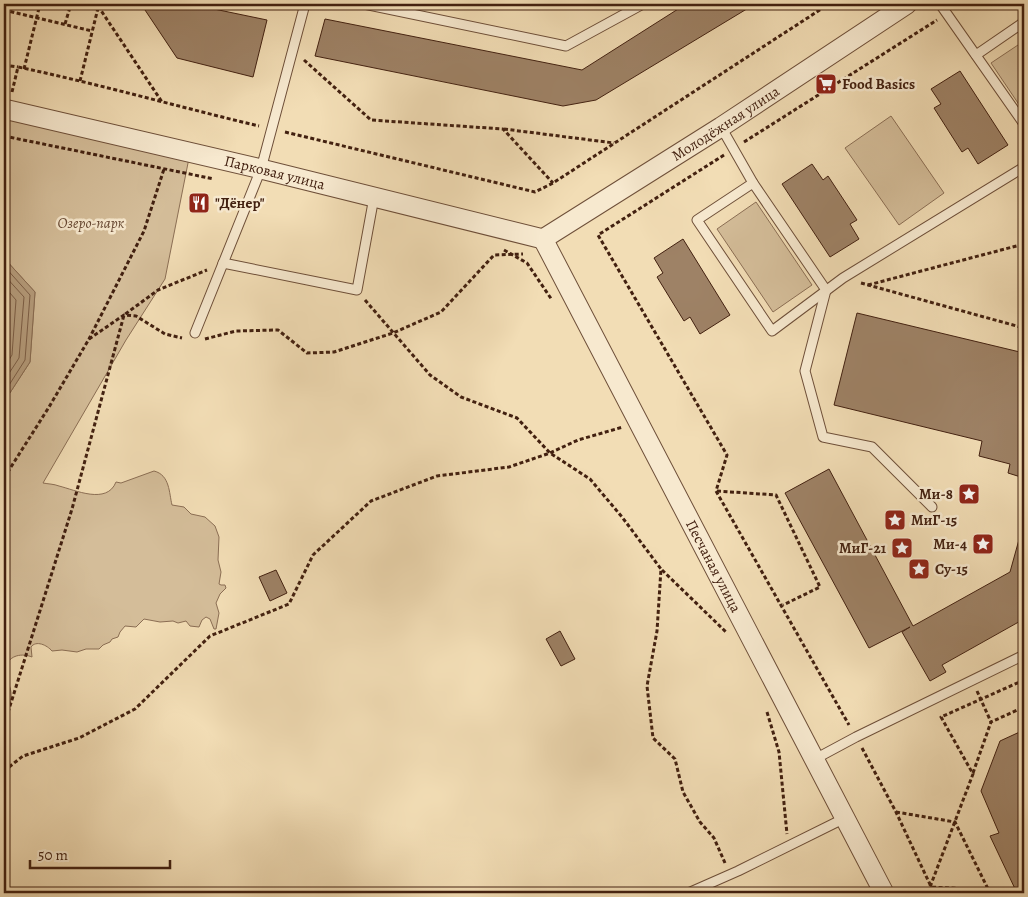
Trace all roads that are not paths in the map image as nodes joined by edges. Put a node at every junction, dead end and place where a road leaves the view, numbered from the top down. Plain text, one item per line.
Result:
1 (305, 4) edge
2 (364, 4) edge
3 (643, 4) edge
4 (907, 4) edge
5 (940, 4) edge
6 (1024, 22) edge
7 (976, 55) junction
8 (6, 110) edge
9 (1024, 124) edge
10 (721, 127) junction
11 (1024, 167) edge
12 (261, 169) junction
13 (753, 183) junction
14 (374, 197) junction
15 (547, 246) junction
16 (223, 263) junction
17 (826, 290) junction
18 (195, 338) road end
19 (932, 507) dead end
20 (1024, 655) edge
21 (815, 760) junction
22 (845, 818) junction
23 (688, 893) edge
24 (884, 893) edge

1 - 12 lane
2 - 3 lane
4 - 10 street, Молодёжная улица
5 - 7 lane
6 - 7 lane
7 - 9 lane
8 - 12 street, Парковая улица
10 - 13 lane
10 - 15 street, Молодёжная улица
11 - 17 lane
12 - 14 street, Парковая улица
12 - 16 lane
13 - 17 lane
13 - 17 lane
14 - 15 street, Парковая улица
14 - 16 lane
15 - 21 street, Песчаная улица
16 - 18 lane
17 - 19 lane
20 - 21 lane
21 - 22 street, Песчаная улица
22 - 23 lane
22 - 24 street, Песчаная улица

